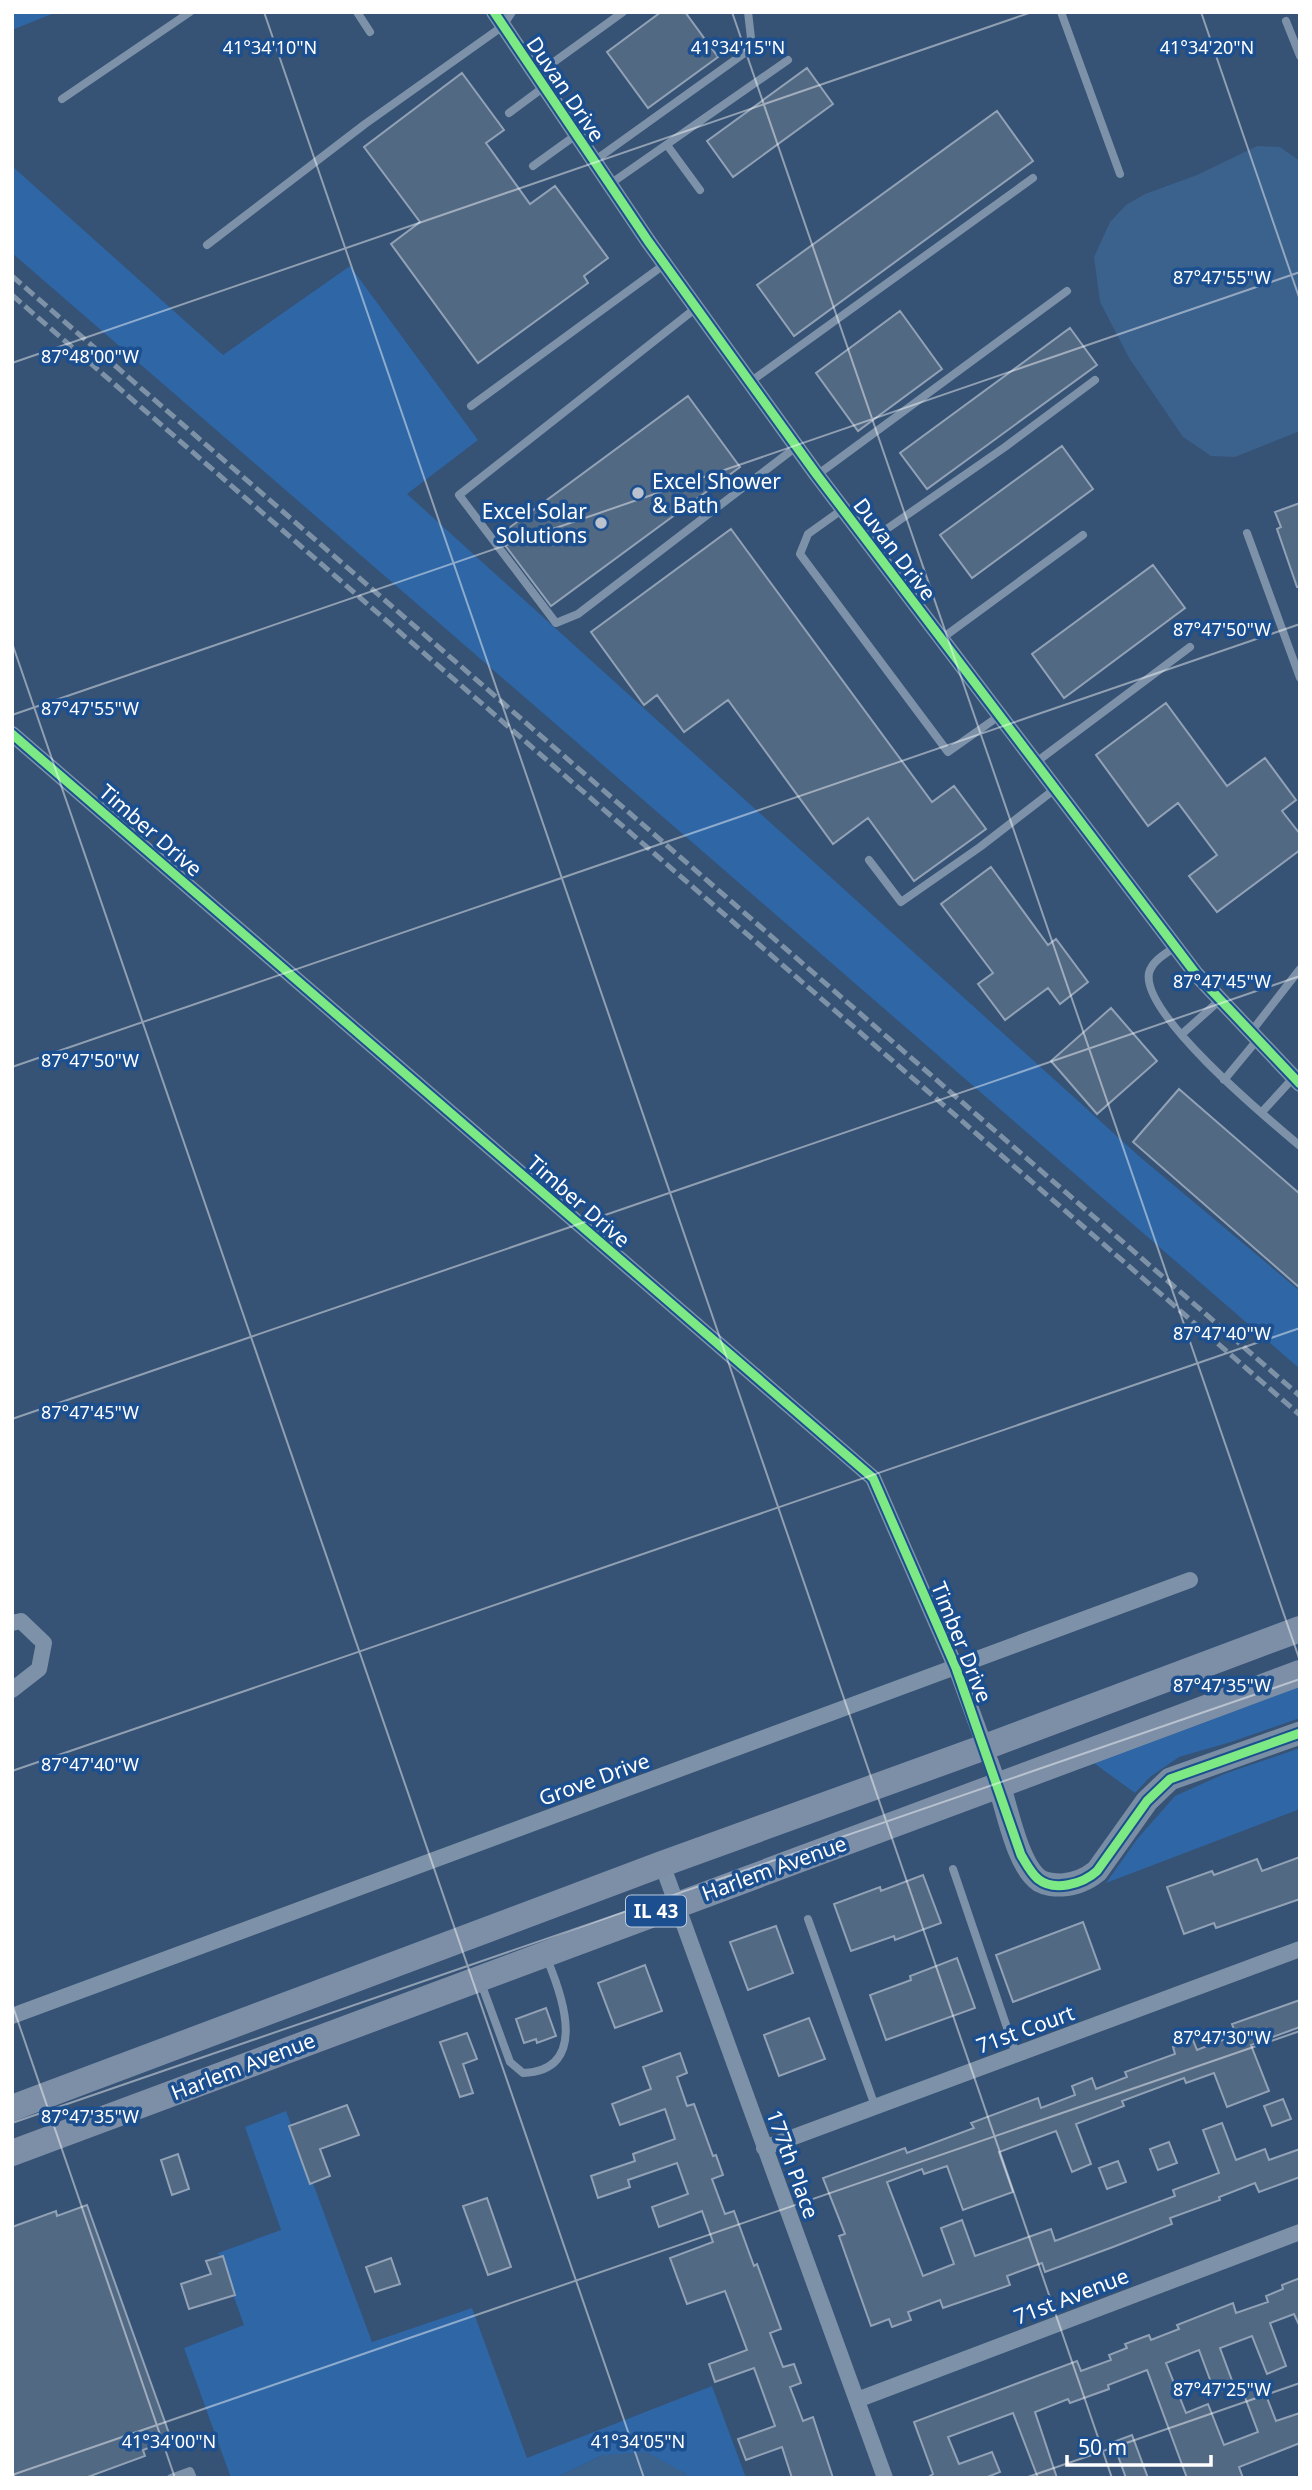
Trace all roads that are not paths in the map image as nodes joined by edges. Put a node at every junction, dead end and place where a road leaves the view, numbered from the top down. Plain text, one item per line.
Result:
1 (190, 12) edge
2 (357, 12) edge
3 (623, 12) edge
4 (748, 12) edge
5 (1061, 12) edge
6 (503, 17) edge
7 (1286, 21) dead end
8 (370, 33) dead end
9 (1300, 56) edge
10 (788, 60) dead end
11 (540, 81) junction
12 (62, 99) dead end
13 (509, 113) dead end
14 (576, 135) junction
15 (667, 145) junction
16 (594, 161) junction
17 (533, 166) dead end
18 (1120, 174) dead end
19 (1033, 178) dead end
20 (610, 184) junction
21 (700, 190) dead end
22 (207, 245) dead end
23 (665, 264) junction
24 (1067, 291) dead end
25 (696, 307) junction
26 (1095, 380) dead end
27 (750, 382) junction
28 (471, 406) dead end
29 (796, 447) junction
30 (817, 475) junction
31 (843, 509) junction
32 (1247, 533) dead end
33 (1083, 535) dead end
34 (868, 542) junction
35 (942, 639) junction
36 (1190, 647) dead end
37 (1300, 678) edge
38 (999, 716) junction
39 (12, 734) edge
40 (1035, 763) junction
41 (1055, 789) junction
42 (869, 860) dead end
43 (1175, 947) junction
44 (1300, 969) edge
45 (1220, 1000) junction
46 (1182, 1034) junction
47 (1254, 1035) junction
48 (1224, 1080) junction
49 (1297, 1080) edge
50 (1262, 1112) junction
51 (1300, 1146) edge
52 (1189, 1580) dead end
53 (12, 1623) edge
54 (1300, 1629) edge
55 (956, 1668) junction
56 (1300, 1673) edge
57 (12, 1690) edge
58 (1300, 1733) edge
59 (985, 1747) junction
60 (999, 1785) junction
61 (662, 1864) junction
62 (953, 1869) dead end
63 (676, 1903) junction
64 (808, 1919) dead end
65 (1300, 1949) edge
66 (545, 1953) junction
67 (479, 1978) junction
68 (341, 1984) junction
69 (12, 2016) edge
70 (356, 2024) junction
71 (1016, 2054) junction
72 (875, 2106) junction
73 (12, 2108) edge
74 (764, 2148) junction
75 (12, 2152) edge
76 (1300, 2232) edge
77 (857, 2400) junction
78 (171, 2478) edge
79 (192, 2478) edge
80 (885, 2478) edge

1 - 12 lane
2 - 8 lane
3 - 11 lane
4 - 16 lane
5 - 18 lane
6 - 11 street, Duvan Drive
6 - 22 lane
7 - 9 lane
10 - 15 lane
11 - 13 lane
11 - 14 street, Duvan Drive
14 - 16 street, Duvan Drive
14 - 17 lane
15 - 20 lane
15 - 21 lane
16 - 20 street, Duvan Drive
19 - 27 lane
20 - 23 street, Duvan Drive
23 - 25 street, Duvan Drive
23 - 28 lane
24 - 30 lane
25 - 27 street, Duvan Drive
25 - 29 lane
26 - 34 lane
27 - 29 street, Duvan Drive
29 - 30 street, Duvan Drive
30 - 31 street, Duvan Drive
31 - 34 street, Duvan Drive
31 - 38 lane
32 - 37 lane
33 - 35 lane
34 - 35 street, Duvan Drive
35 - 38 street, Duvan Drive
36 - 40 lane
38 - 40 street, Duvan Drive
39 - 55 street, Timber Drive
40 - 41 street, Duvan Drive
41 - 42 lane
41 - 43 street, Duvan Drive
43 - 45 street, Duvan Drive
43 - 46 lane
44 - 47 lane
45 - 46 lane
45 - 47 street, Duvan Drive
46 - 48 lane
47 - 48 lane
47 - 49 street, Duvan Drive
48 - 50 lane
49 - 50 lane
50 - 51 lane
52 - 55 street, Grove Drive
53 - 57 street
54 - 59 main road, Harlem Avenue / IL 43
55 - 59 street, Timber Drive
55 - 69 street, Grove Drive
56 - 60 main road, Harlem Avenue / IL 43
58 - 60 street
59 - 60 street, Timber Drive
59 - 61 main road, Harlem Avenue / IL 43
60 - 63 main road, Harlem Avenue / IL 43
61 - 63 street, 177th Place
61 - 68 main road, Harlem Avenue / IL 43
62 - 71 lane
63 - 66 main road, Harlem Avenue / IL 43
63 - 74 street, 177th Place
64 - 72 lane
65 - 71 street, 71st Court
66 - 67 main road, Harlem Avenue / IL 43
66 - 67 lane
67 - 70 main road, Harlem Avenue / IL 43
68 - 70 main road
68 - 73 main road, Harlem Avenue / IL 43
70 - 75 main road, Harlem Avenue / IL 43
71 - 72 street, 71st Court
72 - 74 street, 71st Court
74 - 77 street, 177th Place
76 - 77 street, 71st Avenue
77 - 80 street, 177th Place
78 - 79 lane

